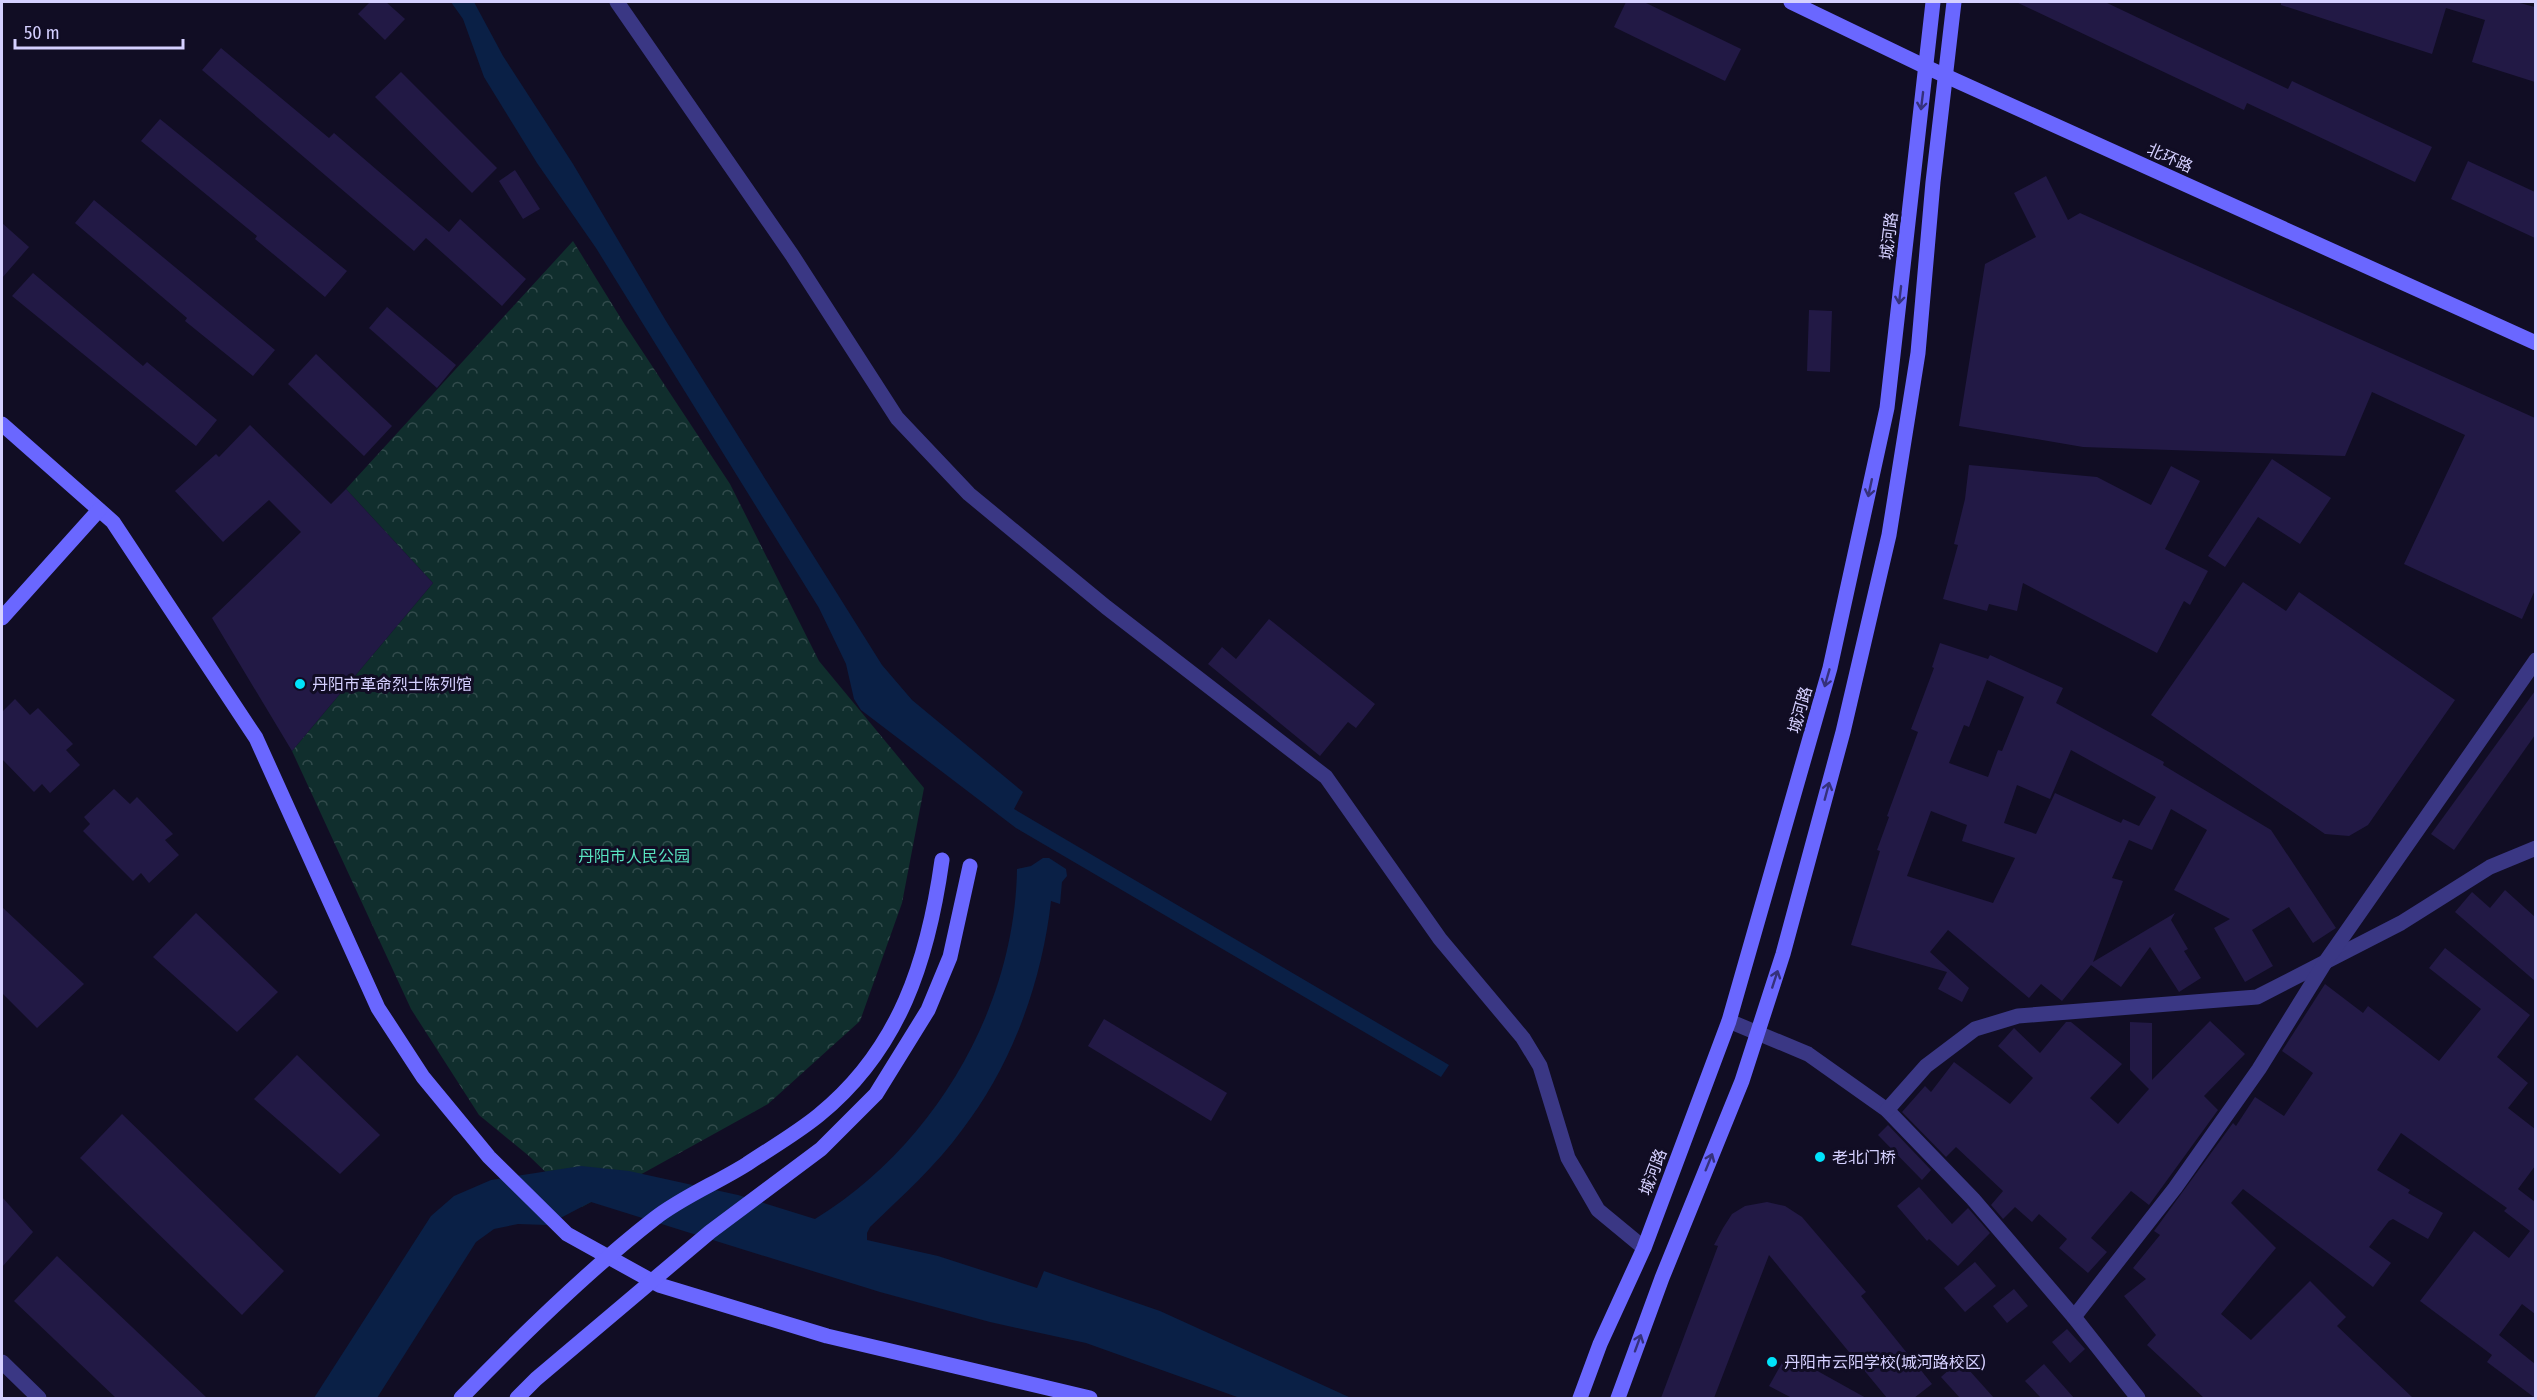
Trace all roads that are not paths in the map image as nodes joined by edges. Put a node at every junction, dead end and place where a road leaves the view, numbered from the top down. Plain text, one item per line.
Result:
1 (617, 2) edge
2 (1791, 2) edge
3 (1933, 2) edge
4 (1954, 2) edge
5 (1926, 67) junction
6 (1945, 76) junction
7 (2535, 343) edge
8 (2, 424) edge
9 (99, 510) junction
10 (2, 618) edge
11 (2535, 660) edge
12 (2535, 848) edge
13 (942, 860) dead end
14 (970, 866) dead end
15 (2326, 961) junction
16 (1729, 1021) junction
17 (1758, 1033) junction
18 (1887, 1110) junction
19 (1644, 1248) junction
20 (610, 1258) junction
21 (651, 1281) junction
22 (2074, 1317) junction
23 (2, 1362) edge
24 (39, 1398) edge
25 (460, 1398) edge
26 (517, 1398) edge
27 (1090, 1398) edge
28 (1580, 1398) edge
29 (1618, 1398) edge
30 (2138, 1398) edge

1 - 19 street
2 - 5 main road, 北环路
3 - 5 main road, 城河路
4 - 6 main road
5 - 6 main road, 北环路
5 -> 16 main road, 城河路
6 - 7 main road, 北环路
17 -> 6 main road
8 - 9 main road
9 - 10 main road
9 - 20 main road
11 - 15 street
12 - 15 street
13 - 20 main road
14 - 21 main road
15 - 18 street
15 - 22 street
16 - 17 street
16 - 19 main road, 城河路
17 - 18 street
29 -> 17 main road
18 - 22 street
19 - 28 main road, 城河路
20 - 21 main road
20 - 25 main road
21 - 26 main road
21 - 27 main road
22 - 30 street
23 - 24 street

